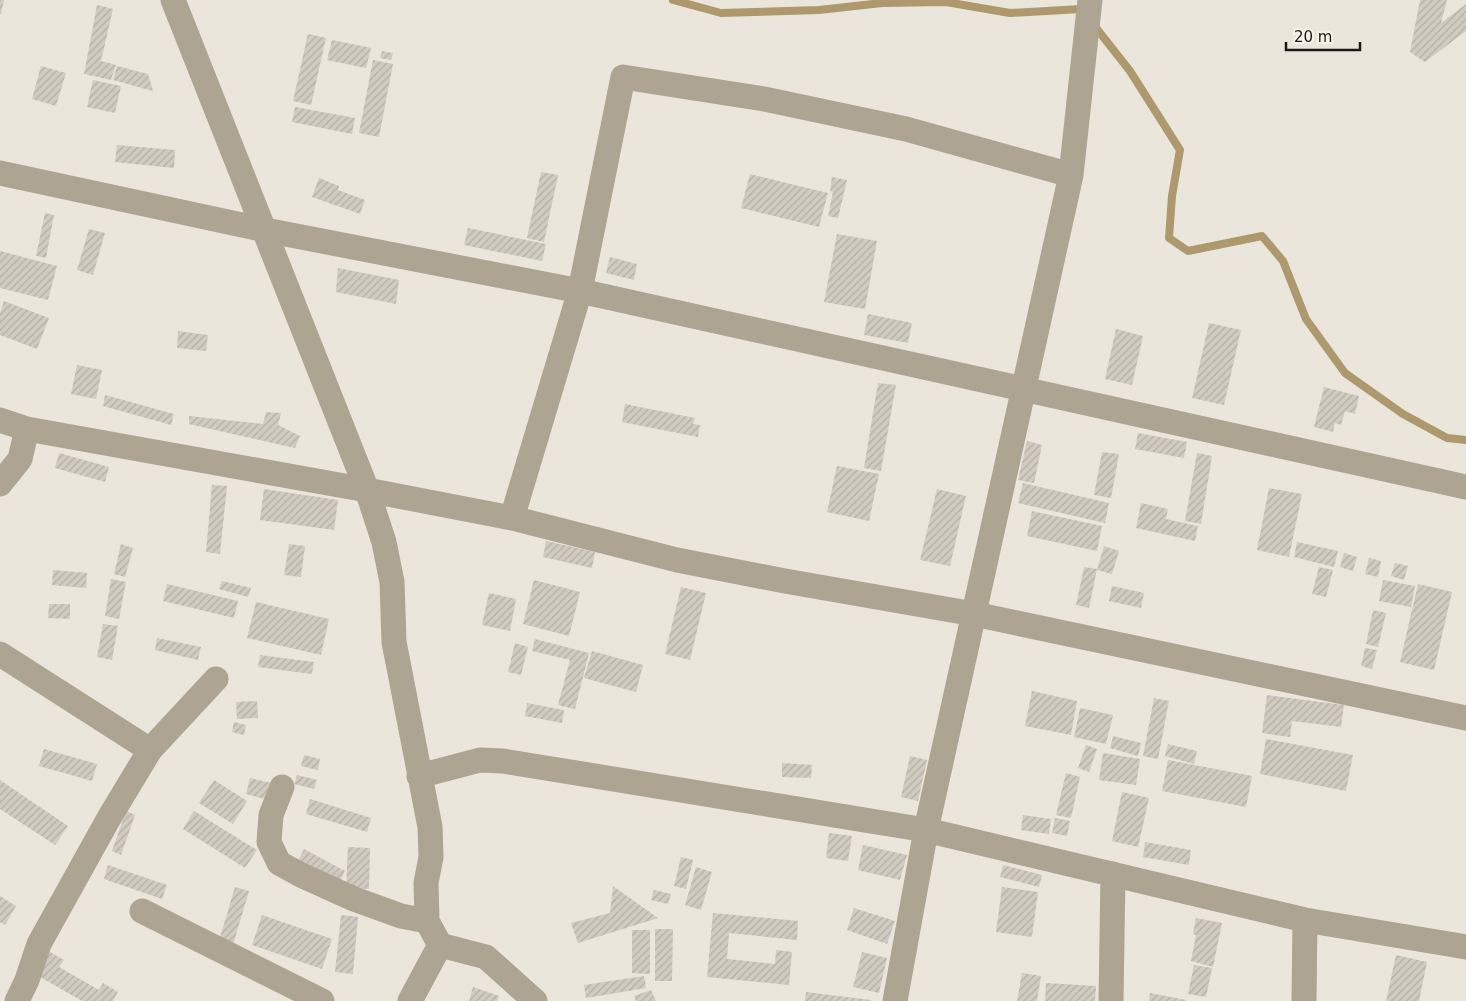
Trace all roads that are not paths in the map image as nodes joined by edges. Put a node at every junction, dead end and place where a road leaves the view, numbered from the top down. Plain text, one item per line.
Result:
1 (173, 0) edge
2 (1090, 0) edge
3 (0, 173) edge
4 (1070, 175) junction
5 (265, 230) junction
6 (580, 291) junction
7 (1022, 389) junction
8 (0, 420) edge
9 (27, 429) junction
10 (0, 484) edge
11 (1466, 487) edge
12 (367, 490) junction
13 (512, 518) junction
14 (974, 614) junction
15 (0, 654) edge
16 (216, 678) dead end
17 (1466, 718) edge
18 (150, 750) junction
19 (419, 776) junction
20 (282, 787) dead end
21 (926, 830) junction
22 (1113, 874) junction
23 (142, 911) dead end
24 (1305, 920) junction
25 (427, 921) junction
26 (440, 945) junction
27 (1466, 947) edge
28 (17, 1001) edge
29 (322, 1001) edge
30 (410, 1001) edge
31 (535, 1001) edge
32 (895, 1001) edge
33 (1111, 1001) edge
34 (1304, 1001) edge

1 - 5 street
2 - 4 street
3 - 5 street
4 - 6 street
4 - 7 street
5 - 6 street
5 - 12 street
6 - 7 street
6 - 13 street
7 - 11 street
7 - 14 street
8 - 9 street
9 - 10 street
9 - 12 street
12 - 13 street
12 - 19 street
13 - 14 street
14 - 17 street
14 - 21 street
15 - 18 street
16 - 18 street
18 - 28 street
19 - 21 street
19 - 25 street
20 - 25 street
21 - 22 street
21 - 32 street
22 - 24 street
22 - 33 street
23 - 29 street
24 - 27 street
24 - 34 street
25 - 26 street
26 - 30 street
26 - 31 street

